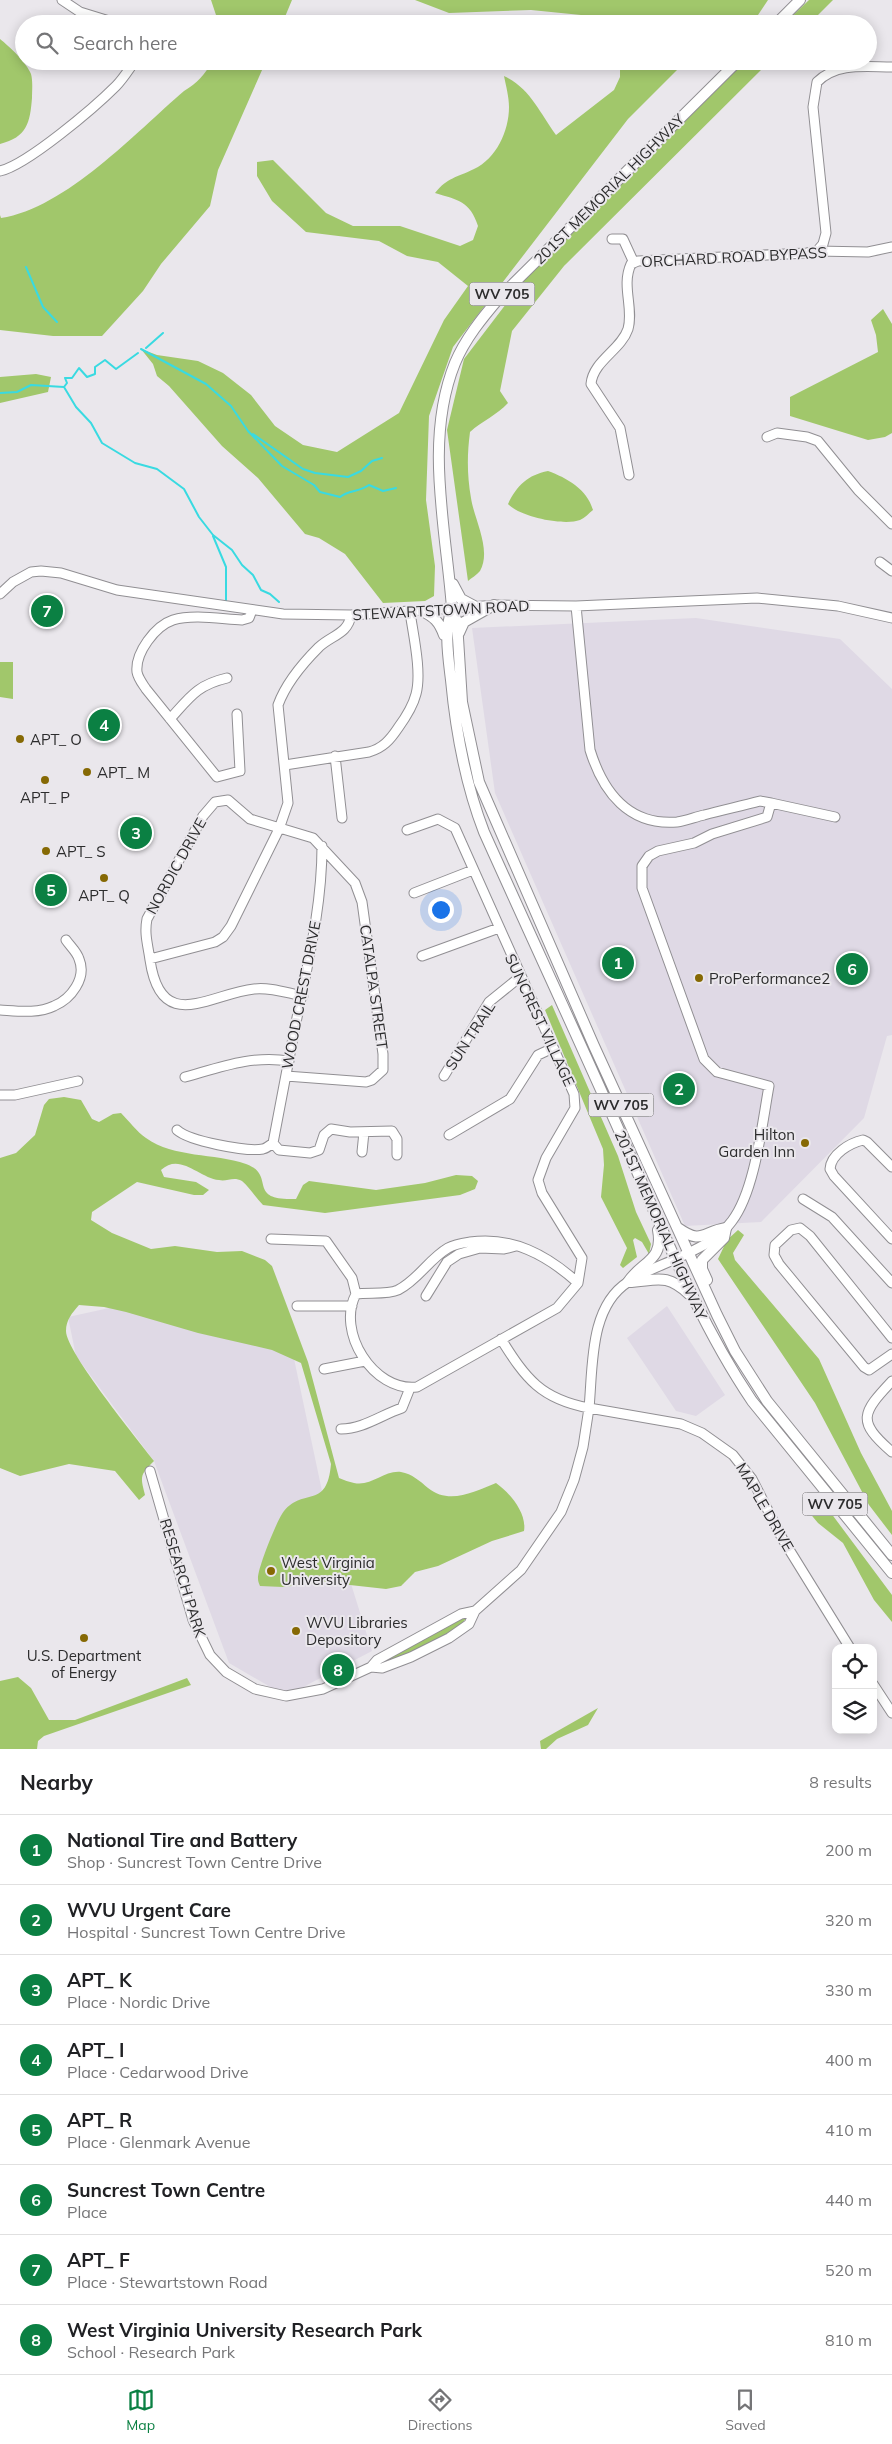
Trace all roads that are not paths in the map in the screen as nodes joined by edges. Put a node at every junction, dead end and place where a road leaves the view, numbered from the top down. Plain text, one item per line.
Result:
1 (62, 0) edge
2 (800, 0) edge
3 (90, 15) edge
4 (785, 15) edge
5 (877, 67) edge
6 (892, 67) edge
7 (129, 70) edge
8 (729, 70) edge
9 (833, 70) edge
10 (0, 171) edge
11 (612, 239) dead end
12 (892, 247) edge
13 (817, 250) junction
14 (634, 263) junction
15 (767, 437) dead end
16 (629, 475) dead end
17 (892, 524) edge
18 (880, 562) dead end
19 (892, 571) edge
20 (449, 572) junction
21 (0, 594) edge
22 (494, 605) junction
23 (576, 606) junction
24 (476, 607) junction
25 (452, 608) junction
26 (252, 610) junction
27 (422, 611) junction
28 (410, 612) junction
29 (351, 615) junction
30 (892, 618) edge
31 (458, 644) junction
32 (447, 645) junction
33 (227, 678) dead end
34 (237, 714) dead end
35 (170, 719) junction
36 (335, 756) junction
37 (285, 765) junction
38 (771, 803) junction
39 (835, 817) dead end
40 (342, 818) dead end
41 (279, 829) junction
42 (407, 830) dead end
43 (322, 846) junction
44 (473, 870) junction
45 (414, 893) dead end
46 (499, 928) junction
47 (66, 940) dead end
48 (422, 956) dead end
49 (150, 958) junction
50 (520, 977) junction
51 (303, 996) junction
52 (0, 1010) edge
53 (553, 1048) junction
54 (289, 1061) junction
55 (185, 1076) dead end
56 (286, 1076) junction
57 (444, 1076) dead end
58 (78, 1081) dead end
59 (0, 1095) edge
60 (177, 1130) dead end
61 (364, 1132) junction
62 (449, 1134) dead end
63 (273, 1143) junction
64 (362, 1152) dead end
65 (397, 1155) dead end
66 (892, 1167) edge
67 (803, 1199) dead end
68 (649, 1203) junction
69 (676, 1227) junction
70 (726, 1228) junction
71 (271, 1239) dead end
72 (892, 1239) edge
73 (521, 1246) junction
74 (688, 1253) junction
75 (676, 1259) junction
76 (578, 1282) junction
77 (628, 1282) junction
78 (892, 1283) edge
79 (356, 1294) junction
80 (426, 1296) dead end
81 (694, 1298) junction
82 (297, 1306) dead end
83 (352, 1306) junction
84 (727, 1335) junction
85 (892, 1338) edge
86 (500, 1339) junction
87 (892, 1354) edge
88 (366, 1361) junction
89 (324, 1369) dead end
90 (892, 1381) edge
91 (410, 1388) junction
92 (589, 1408) junction
93 (341, 1429) dead end
94 (892, 1452) edge
95 (150, 1471) dead end
96 (892, 1555) edge
97 (892, 1573) edge
98 (475, 1611) junction
99 (848, 1644) edge
100 (372, 1667) junction
101 (876, 1689) edge
102 (892, 1713) edge

1 - 3 street
2 - 4 main road
5 - 6 street
7 - 10 street
8 - 20 main road, 201ST MEMORIAL HIGHWAY / WV 705
9 - 13 street
11 - 14 street
12 - 13 street, ORCHARD ROAD BYPASS
13 - 14 street, ORCHARD ROAD BYPASS
14 - 16 street, ORCHARD ROAD BYPASS
15 - 17 street
18 - 19 street
20 - 24 main road
20 - 25 main road, 201ST MEMORIAL HIGHWAY / WV 705
21 - 26 street, STEWARTSTOWN ROAD
22 - 23 street, STEWARTSTOWN ROAD
22 - 24 street, STEWARTSTOWN ROAD
22 - 31 main road
23 - 30 street, STEWARTSTOWN ROAD
23 - 38 street
24 - 25 street, STEWARTSTOWN ROAD
25 - 27 street, STEWARTSTOWN ROAD
25 - 31 main road, 201ST MEMORIAL HIGHWAY / WV 705
25 - 32 main road, 201ST MEMORIAL HIGHWAY / WV 705
26 - 29 street, STEWARTSTOWN ROAD
26 - 35 street
27 - 28 street, STEWARTSTOWN ROAD
27 - 32 main road
28 - 29 street, STEWARTSTOWN ROAD
28 - 36 street
29 - 37 street
31 - 69 main road, 201ST MEMORIAL HIGHWAY / WV 705
32 - 68 main road, 201ST MEMORIAL HIGHWAY / WV 705
33 - 35 street
34 - 35 street
36 - 37 street
36 - 40 street
37 - 41 street
38 - 39 street
38 - 70 street
41 - 43 street, NORDIC DRIVE
41 - 49 street
41 - 49 street, NORDIC DRIVE
42 - 44 street, SUNCREST VILLAGE
43 - 51 street, WOOD CREST DRIVE
43 - 56 street, CATALPA STREET
44 - 45 street
44 - 46 street, SUNCREST VILLAGE
46 - 48 street
46 - 50 street, SUNCREST VILLAGE
47 - 52 street
49 - 51 street, NORDIC DRIVE
50 - 53 street, SUNCREST VILLAGE
50 - 57 street, SUN TRAIL
51 - 54 street, WOOD CREST DRIVE
53 - 62 street
53 - 76 street, SUNCREST VILLAGE
54 - 55 street
54 - 56 street, WOOD CREST DRIVE
56 - 63 street, WOOD CREST DRIVE
58 - 59 street
60 - 63 street
61 - 63 street
61 - 64 street
61 - 65 street
66 - 72 street
67 - 78 street
68 - 75 main road, 201ST MEMORIAL HIGHWAY / WV 705
68 - 77 main road
69 - 70 main road
69 - 74 main road, 201ST MEMORIAL HIGHWAY / WV 705
70 - 74 street
70 - 84 main road
71 - 79 street
73 - 76 street
73 - 79 street
73 - 80 street
74 - 75 street
74 - 84 main road, 201ST MEMORIAL HIGHWAY / WV 705
75 - 77 street
75 - 81 main road, 201ST MEMORIAL HIGHWAY / WV 705
76 - 86 street, SUNCREST VILLAGE
77 - 81 main road
77 - 92 street
79 - 83 street
81 - 97 main road, 201ST MEMORIAL HIGHWAY / WV 705
82 - 83 street
83 - 88 street
84 - 96 main road, 201ST MEMORIAL HIGHWAY / WV 705
85 - 87 street
86 - 91 street, SUNCREST VILLAGE
86 - 92 street
88 - 89 street
88 - 91 street
90 - 94 street
91 - 93 street
92 - 98 street
92 - 99 street, MAPLE DRIVE
95 - 100 street, RESEARCH PARK
98 - 100 street, RESEARCH PARK
98 - 100 street, RESEARCH PARK
101 - 102 street

